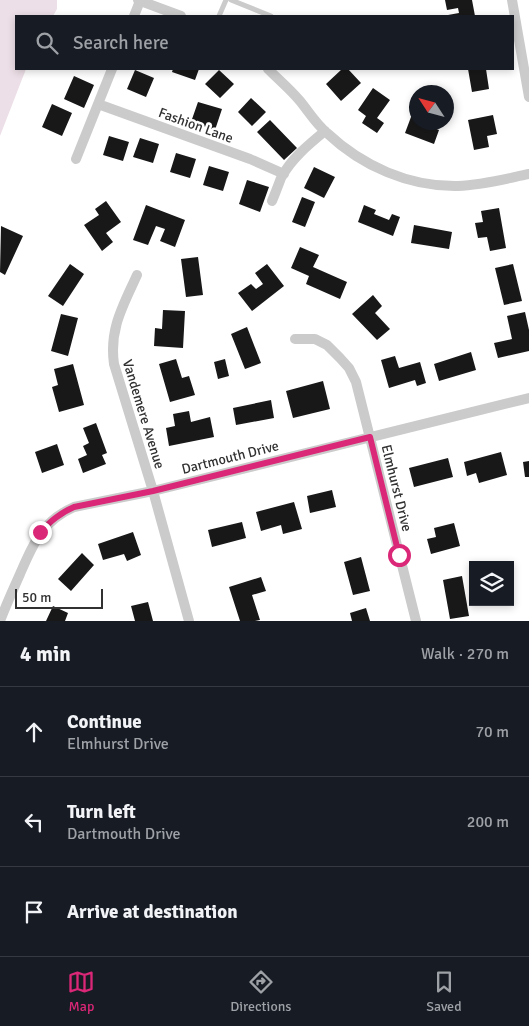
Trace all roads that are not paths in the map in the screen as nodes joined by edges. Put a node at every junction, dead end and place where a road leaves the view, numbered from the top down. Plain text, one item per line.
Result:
1 (139, 0) edge
2 (226, 0) edge
3 (231, 0) edge
4 (512, 0) edge
5 (134, 15) edge
6 (178, 15) edge
7 (219, 15) edge
8 (268, 15) edge
9 (112, 70) edge
10 (269, 70) edge
11 (529, 97) edge
12 (98, 104) junction
13 (325, 132) junction
14 (76, 159) dead end
15 (284, 174) junction
16 (529, 174) edge
17 (272, 201) dead end
18 (137, 275) dead end
19 (295, 340) dead end
20 (529, 398) edge
21 (370, 437) junction
22 (153, 491) junction
23 (0, 621) edge
24 (190, 621) edge
25 (416, 621) edge

1 - 5 street
1 - 6 street
2 - 7 lane
3 - 8 lane
4 - 11 street
9 - 12 street
10 - 13 street
12 - 14 street
12 - 15 street, Fashion Lane
13 - 15 street
13 - 16 street
15 - 17 street
18 - 22 street, Vandemere Avenue
19 - 21 street, Elmhurst Drive
20 - 21 street, Dartmouth Drive
21 - 22 street, Dartmouth Drive
21 - 25 street, Elmhurst Drive
22 - 23 street, Dartmouth Drive
22 - 24 street, Vandemere Avenue

